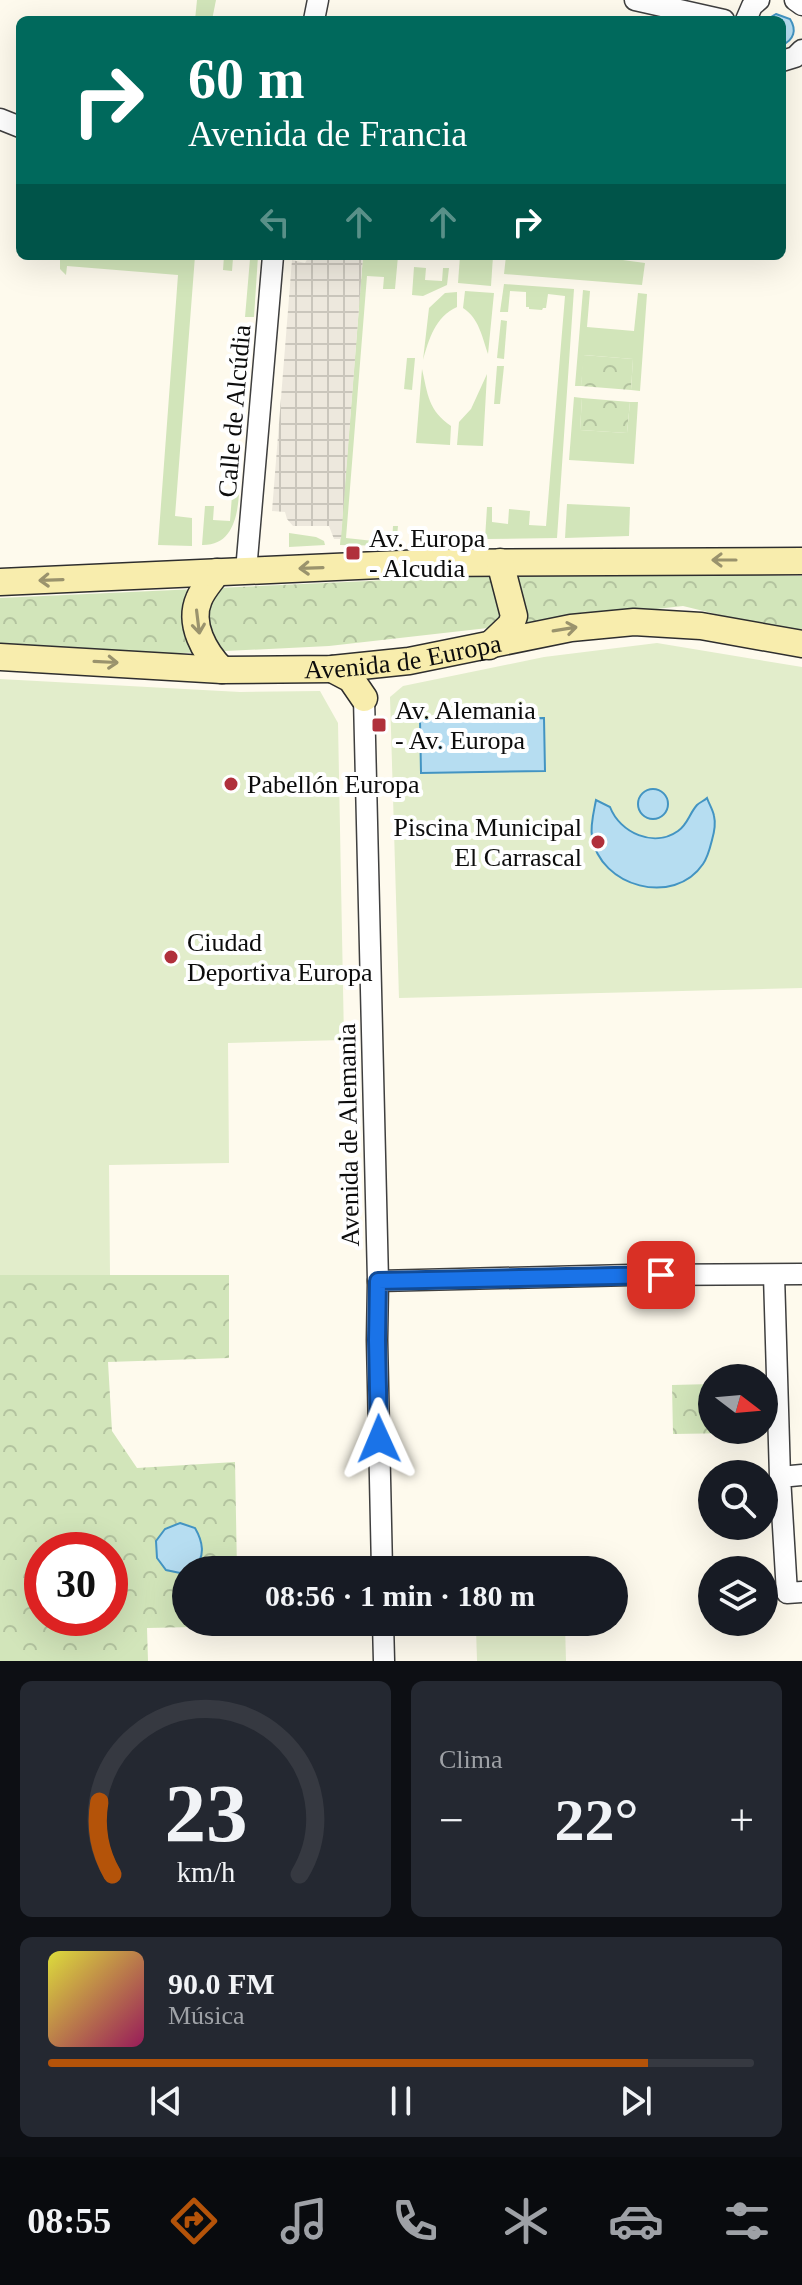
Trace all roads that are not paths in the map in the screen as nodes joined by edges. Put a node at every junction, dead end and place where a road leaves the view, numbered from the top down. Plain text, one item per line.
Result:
1 (635, 0) edge
2 (759, 0) edge
3 (795, 0) edge
4 (802, 5) edge
5 (706, 16) edge
6 (748, 16) edge
7 (273, 260) edge
8 (802, 561) edge
9 (500, 562) junction
10 (246, 571) junction
11 (217, 572) junction
12 (0, 582) edge
13 (802, 644) edge
14 (489, 646) junction
15 (0, 657) edge
16 (390, 663) junction
17 (332, 669) junction
18 (222, 670) junction
19 (364, 698) junction
20 (802, 1274) edge
21 (774, 1275) junction
22 (378, 1281) junction
23 (802, 1475) edge
24 (780, 1477) junction
25 (382, 1556) edge
26 (802, 1592) edge
27 (383, 1636) edge
28 (384, 1661) edge

1 - 5 street
2 - 6 street
3 - 4 street
7 - 10 street, Calle de Alcúdia
8 -> 9 main road
9 -> 10 main road
9 - 14 main road
10 - 11 main road
11 -> 12 main road
11 -> 18 main road
14 -> 13 main road, Avenida de Europa
14 - 16 main road, Avenida de Europa
15 -> 18 main road, Avenida de Europa
16 - 17 main road, Avenida de Europa
16 - 19 main road
17 - 18 main road, Avenida de Europa
17 - 19 main road
19 - 22 street, Avenida de Alemania
20 - 21 street
21 - 22 street
21 - 24 street
22 - 25 street, Avenida de Alemania
23 - 24 street
24 - 26 street
27 - 28 street

